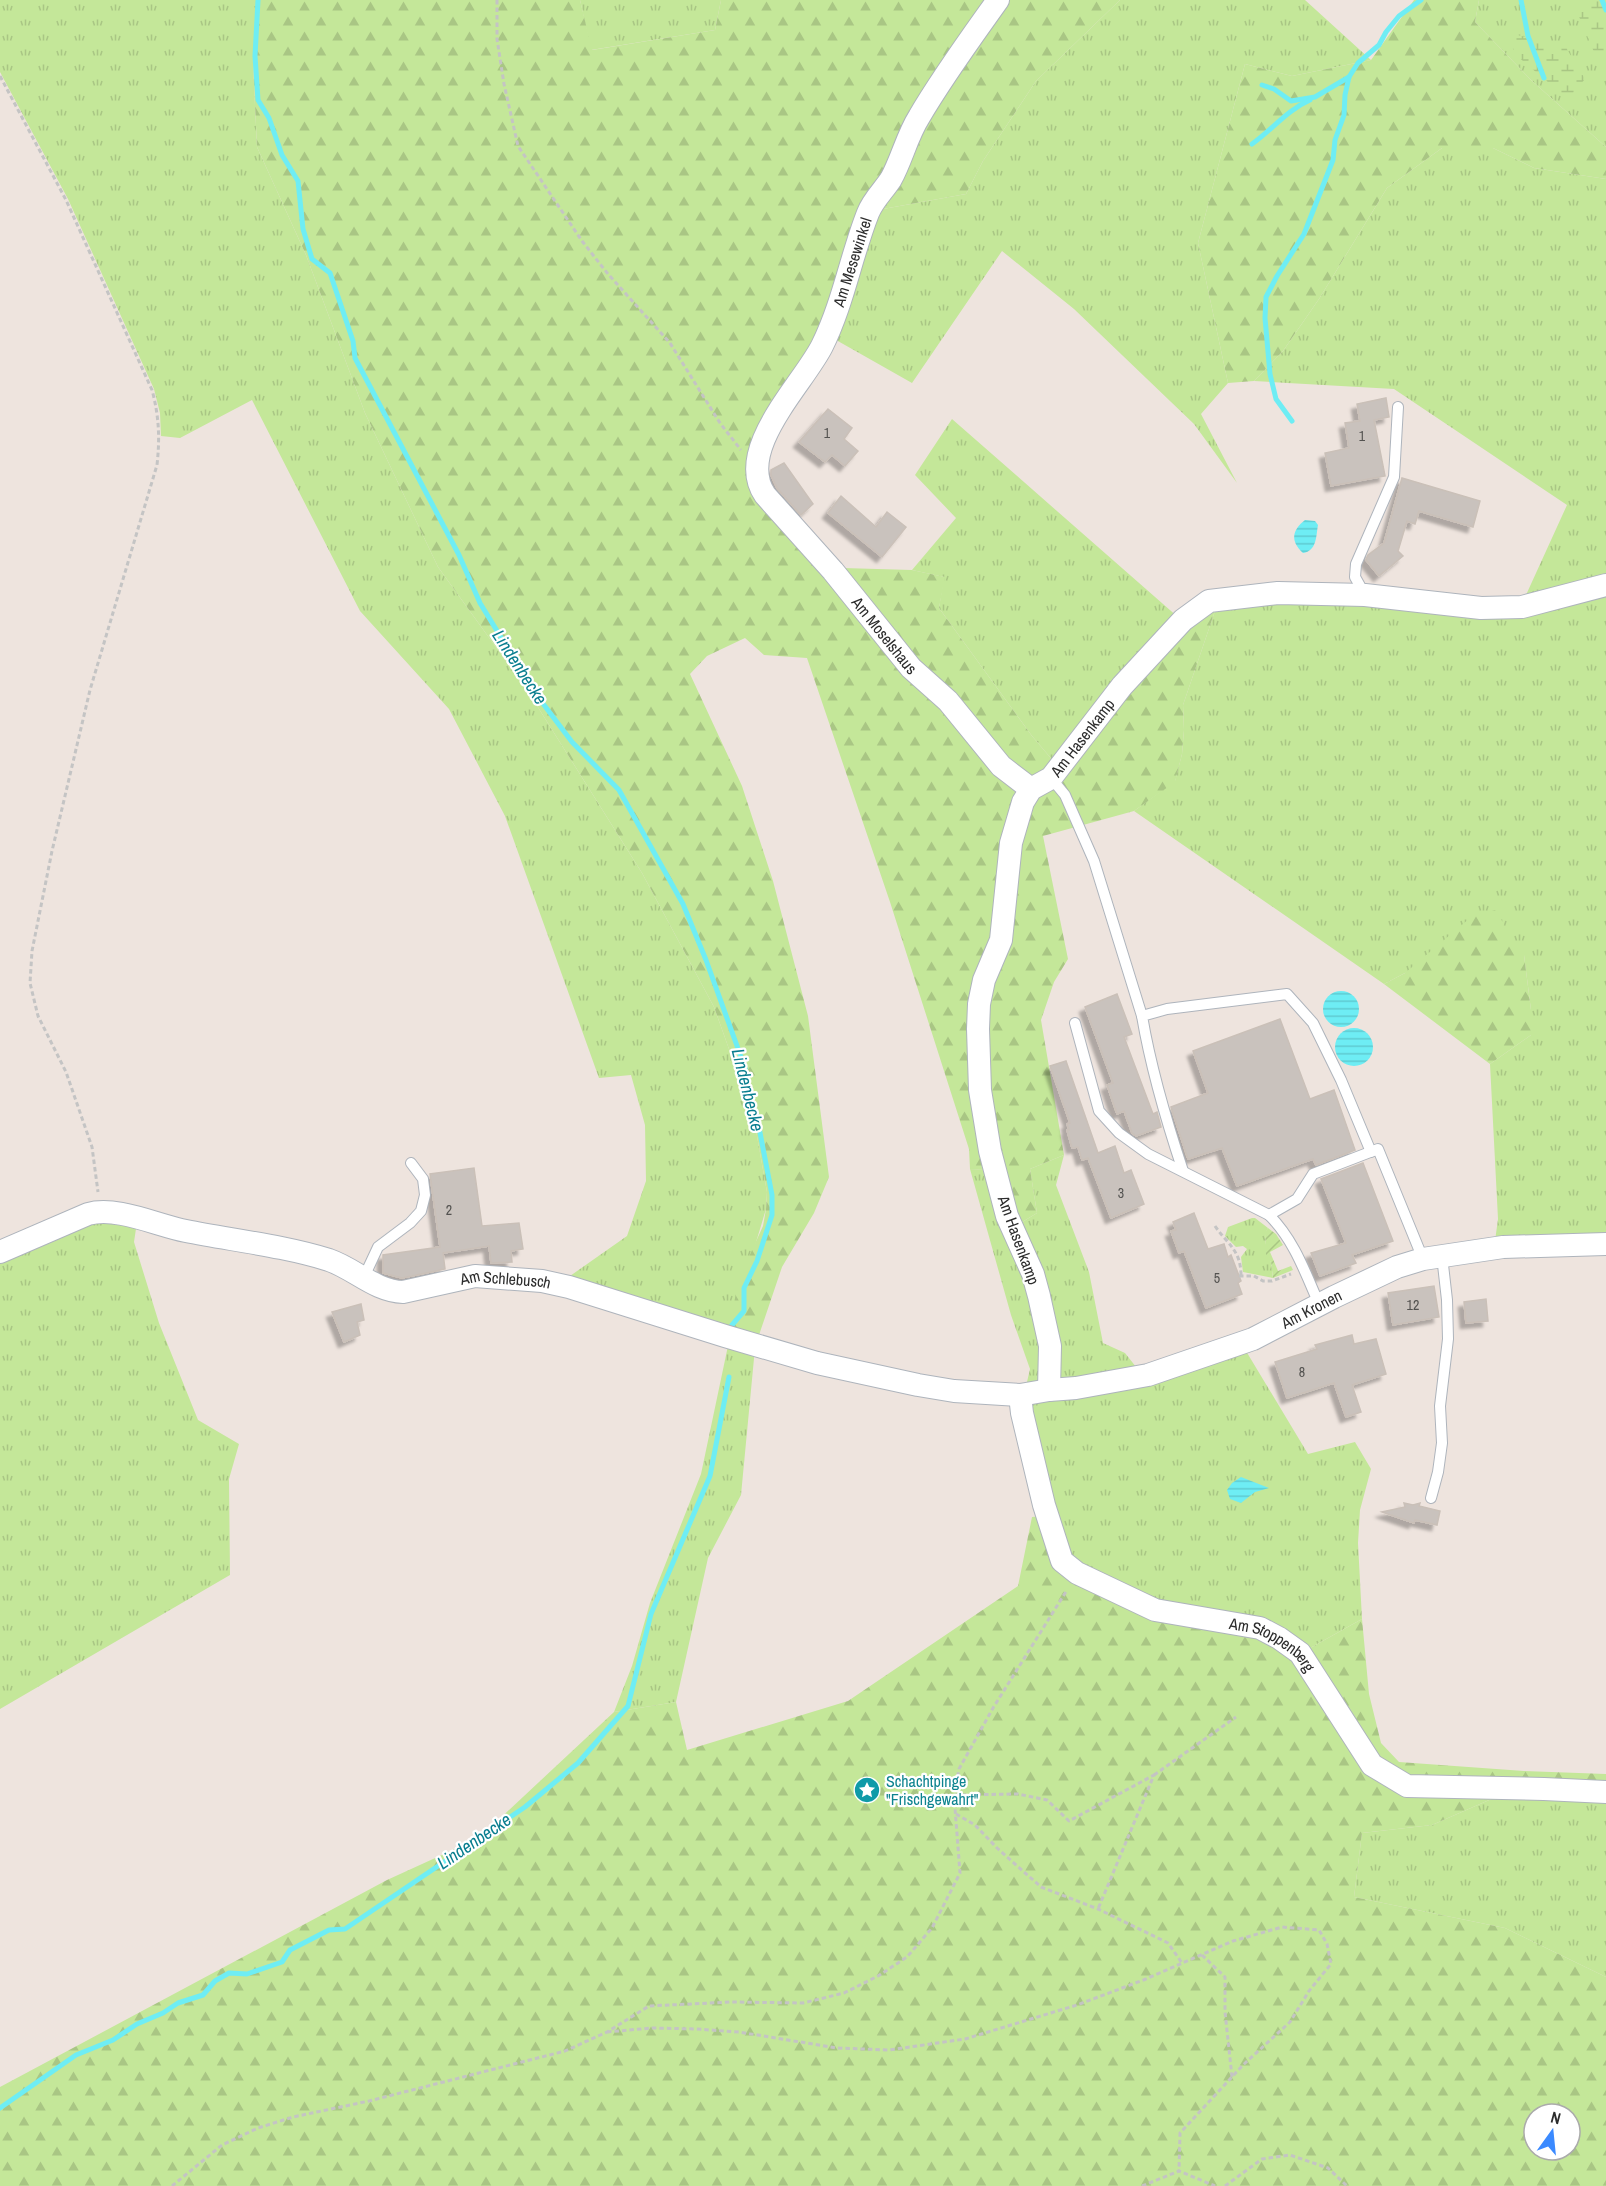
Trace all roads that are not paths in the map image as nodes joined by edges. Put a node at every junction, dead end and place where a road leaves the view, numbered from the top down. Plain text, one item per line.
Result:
1 (998, 0) edge
2 (1398, 407) dead end
3 (757, 470) joint
4 (1606, 585) edge
5 (1365, 595) junction
6 (1051, 778) junction
7 (1031, 789) junction
8 (1142, 1016) junction
9 (1075, 1023) dead end
10 (1371, 1152) junction
11 (411, 1163) dead end
12 (1183, 1171) junction
13 (1269, 1215) junction
14 (1606, 1244) edge
15 (0, 1252) edge
16 (1433, 1258) junction
17 (364, 1277) junction
18 (1319, 1304) junction
19 (1049, 1390) junction
20 (1020, 1395) junction
21 (1431, 1498) dead end
22 (1606, 1792) edge

1 - 3 street, Am Mesewinkel
2 - 5 lane
3 - 7 street, Am Moselshaus
4 - 5 street, Am Hasenkamp
5 - 6 street, Am Hasenkamp
6 - 7 street, Am Hasenkamp
6 - 8 lane
7 - 19 street, Am Hasenkamp
8 - 10 lane
8 - 12 lane
9 - 12 lane
10 - 13 lane
10 - 16 lane
11 - 17 lane
12 - 13 lane
13 - 18 lane
14 - 16 street, Am Kronen
15 - 17 street, Am Schlebusch
16 - 18 street, Am Kronen
16 - 21 lane
17 - 20 street, Am Schlebusch
18 - 19 street, Am Kronen
19 - 20 street, Am Kronen
20 - 22 street, Am Stoppenberg

